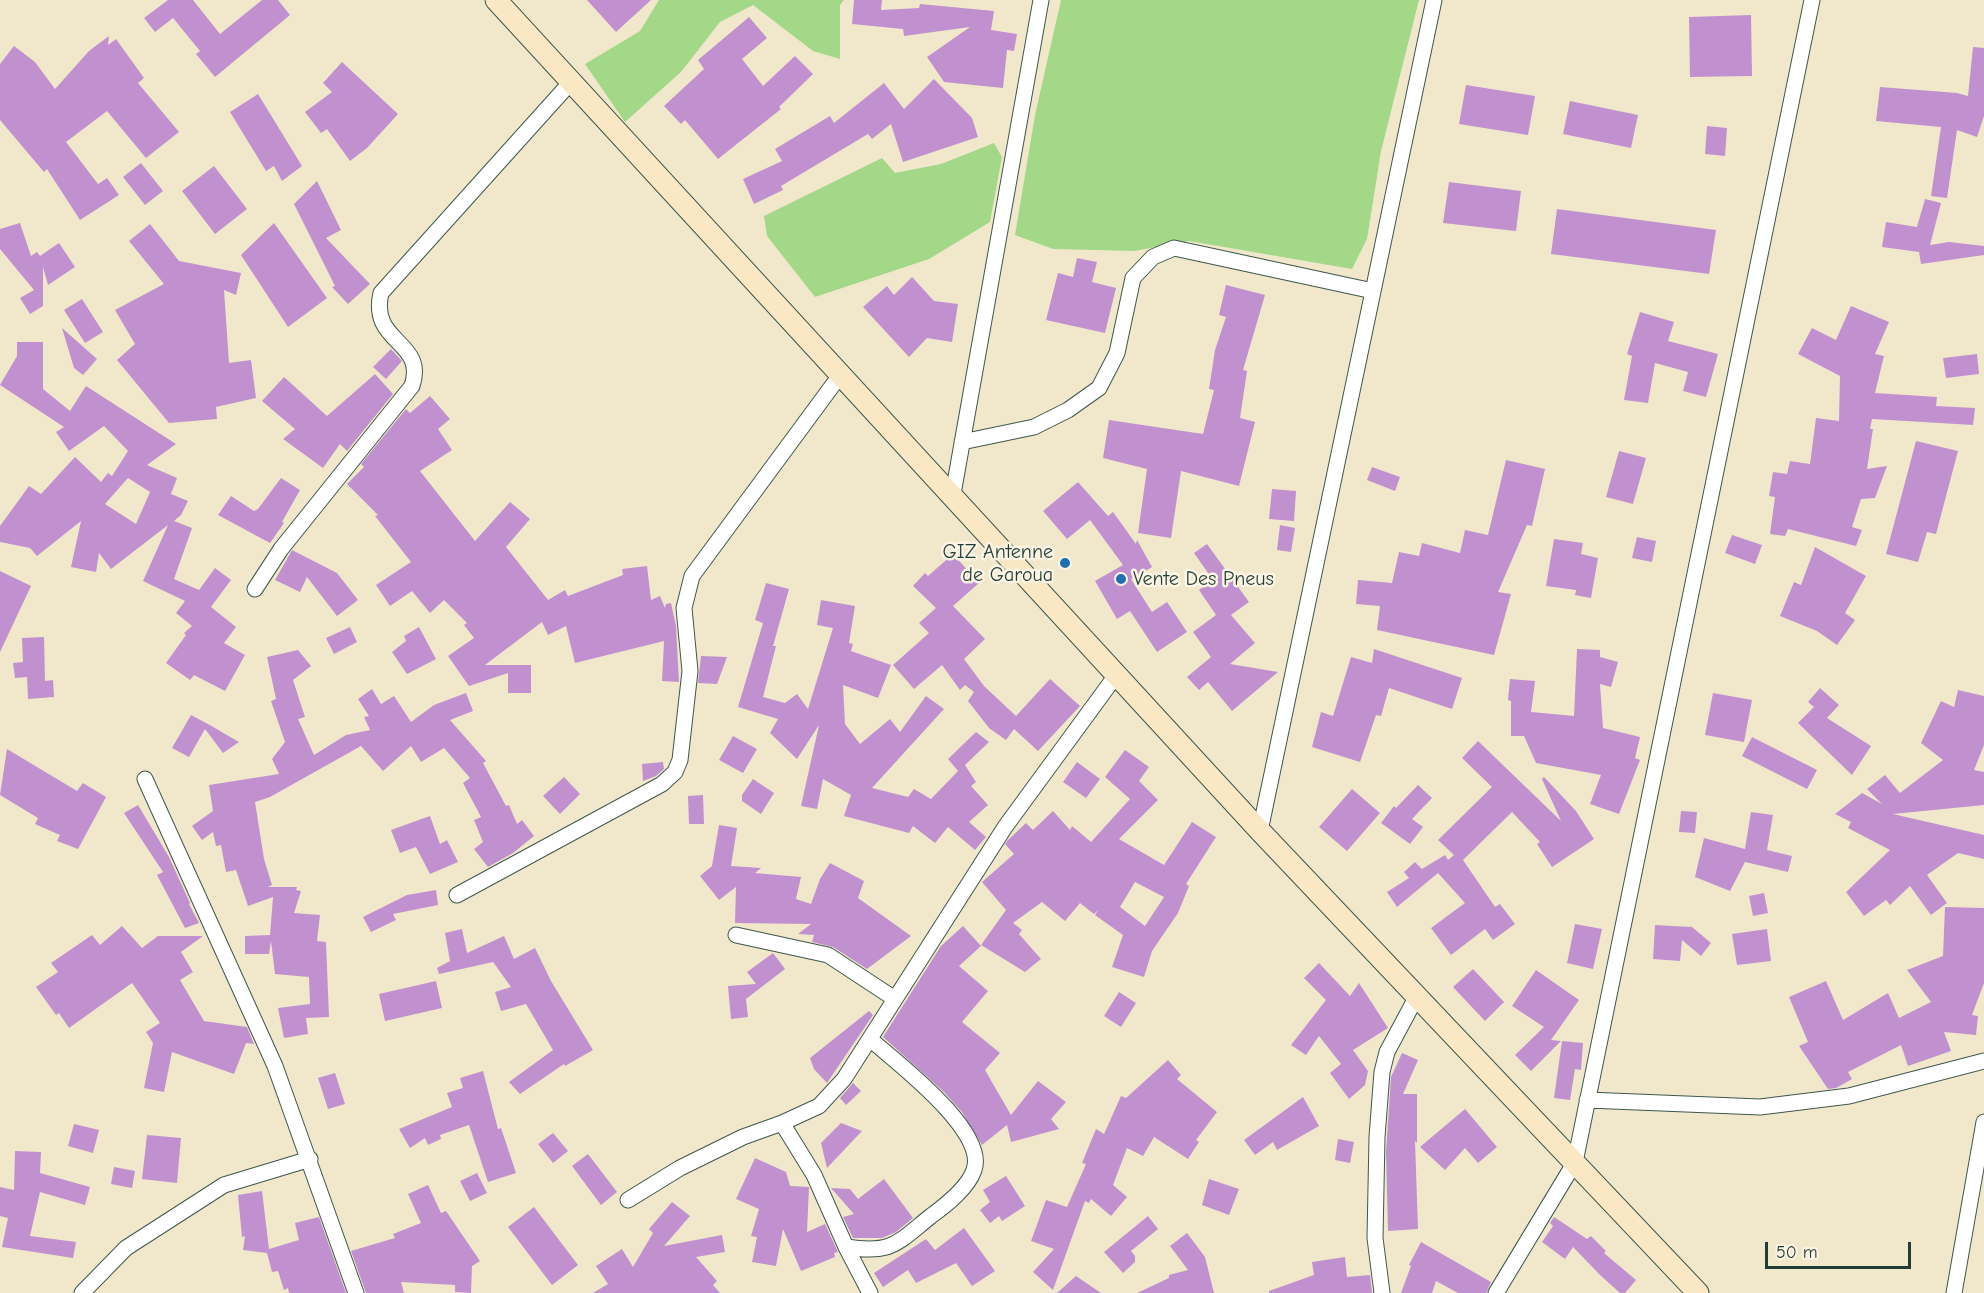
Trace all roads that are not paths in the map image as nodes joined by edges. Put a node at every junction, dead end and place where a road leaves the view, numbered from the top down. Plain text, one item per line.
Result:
1 (1041, 0) edge
2 (1434, 0) edge
3 (1812, 0) edge
4 (504, 3) edge
5 (572, 82) junction
6 (1373, 291) junction
7 (841, 374) junction
8 (962, 442) junction
9 (953, 494) junction
10 (255, 589) dead end
11 (1117, 674) junction
12 (145, 779) dead end
13 (1260, 831) junction
14 (457, 895) dead end
15 (736, 935) dead end
16 (1418, 994) junction
17 (895, 999) junction
18 (870, 1039) junction
19 (1984, 1061) edge
20 (1587, 1100) junction
21 (1984, 1122) edge
22 (782, 1124) junction
23 (310, 1159) junction
24 (1575, 1162) junction
25 (628, 1200) dead end
26 (846, 1247) junction
27 (82, 1293) edge
28 (356, 1293) edge
29 (870, 1293) edge
30 (1382, 1293) edge
31 (1496, 1293) edge
32 (1698, 1293) edge
33 (1954, 1293) edge

1 - 8 street
2 - 6 street
3 - 20 street
4 - 5 street
5 - 7 street
5 - 10 street
6 - 8 street
6 - 13 street
7 - 9 street
7 - 14 street
8 - 9 street
9 - 11 street
11 - 13 street
11 - 17 street
12 - 23 street
13 - 16 street
15 - 17 street
16 - 24 street
16 - 30 street
17 - 18 street
18 - 22 street
18 - 26 street
19 - 20 street
20 - 24 street
21 - 33 street
22 - 25 street
22 - 26 street
23 - 27 street
23 - 28 street
24 - 31 street
24 - 32 street
26 - 29 street

